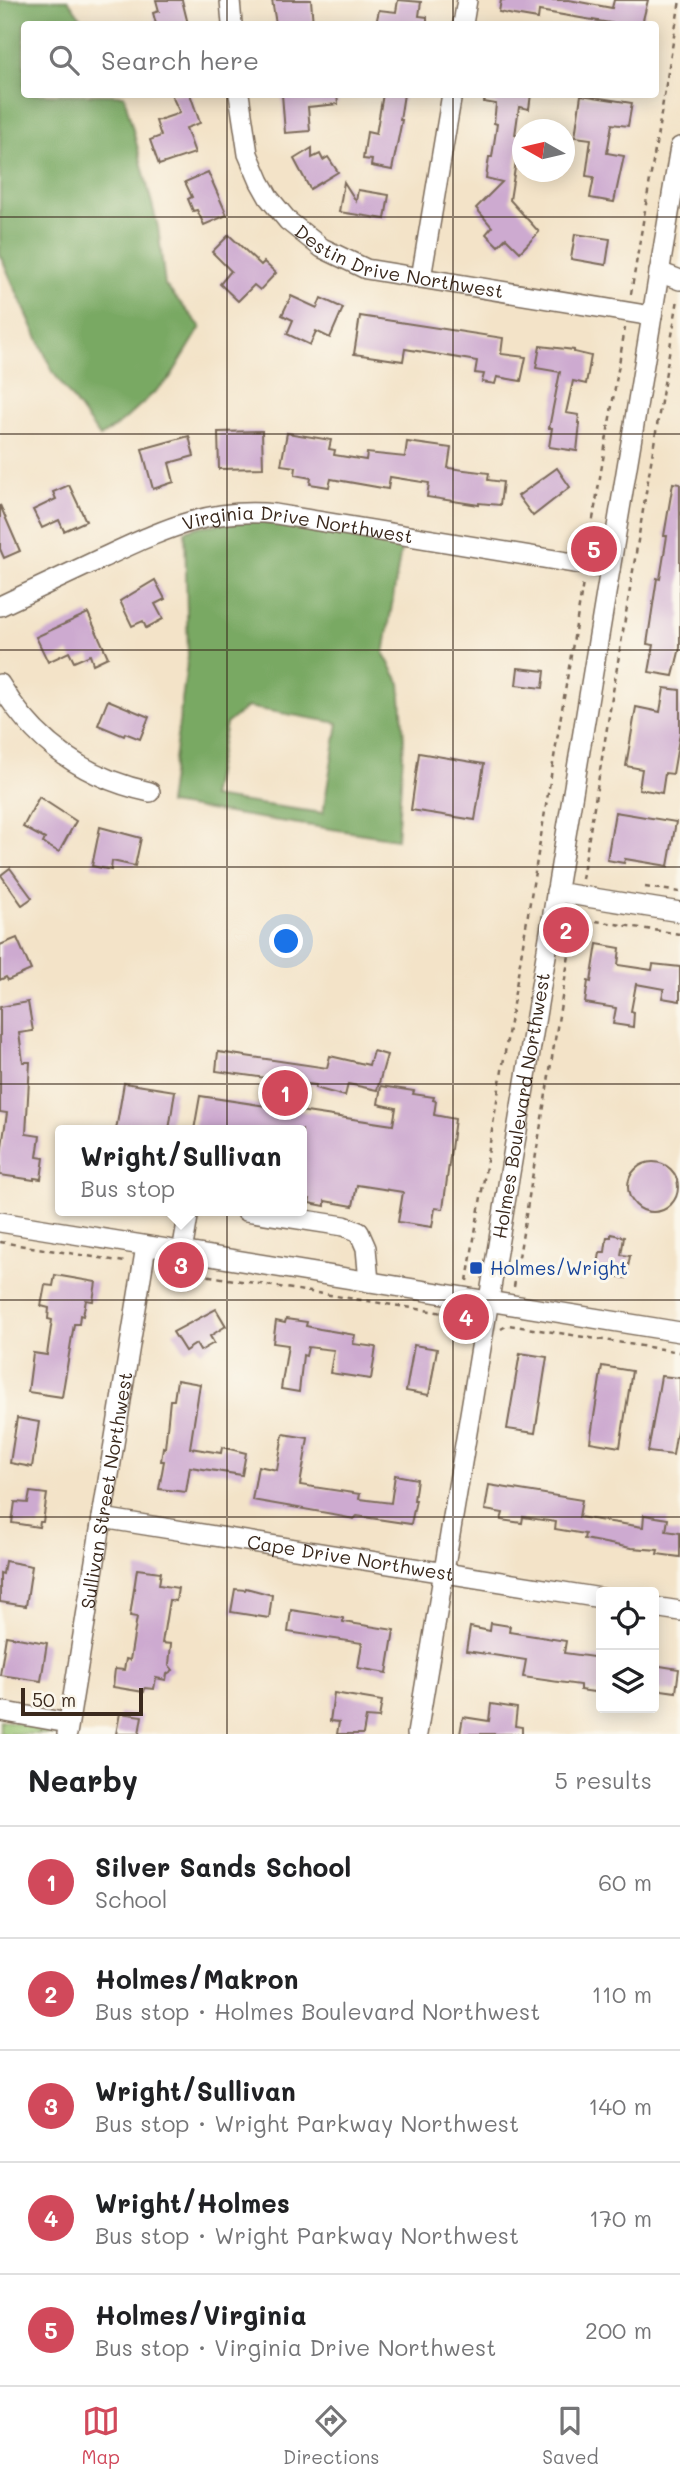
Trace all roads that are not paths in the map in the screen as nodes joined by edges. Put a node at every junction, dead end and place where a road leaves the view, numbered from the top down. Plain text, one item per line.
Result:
1 (230, 0) edge
2 (467, 0) edge
3 (232, 21) edge
4 (464, 21) edge
5 (240, 98) edge
6 (451, 98) edge
7 (680, 147) edge
8 (659, 272) junction
9 (421, 278) junction
10 (680, 280) edge
11 (652, 316) junction
12 (610, 569) junction
13 (0, 606) edge
14 (0, 684) edge
15 (150, 792) dead end
16 (556, 892) junction
17 (680, 912) edge
18 (188, 1216) edge
19 (279, 1216) edge
20 (0, 1222) edge
21 (182, 1252) junction
22 (144, 1256) junction
23 (369, 1282) junction
24 (488, 1301) junction
25 (680, 1332) edge
26 (102, 1518) junction
27 (444, 1573) junction
28 (596, 1597) edge
29 (659, 1608) edge
30 (680, 1611) edge
31 (0, 1711) edge
32 (68, 1728) edge
33 (417, 1734) edge

1 - 3 street
2 - 4 street
5 - 9 street, Destin Drive Northwest
6 - 9 street
7 - 8 street, Holmes Boulevard Northwest
8 - 10 street
8 - 11 street, Holmes Boulevard Northwest
9 - 11 street, Destin Drive Northwest
11 - 12 street, Holmes Boulevard Northwest
12 - 13 street, Virginia Drive Northwest
12 - 16 street, Holmes Boulevard Northwest
14 - 15 street
16 - 17 street
16 - 24 street, Holmes Boulevard Northwest
18 - 21 street
19 - 23 street
20 - 22 street
21 - 22 street
21 - 23 street
22 - 26 street, Sullivan Street Northwest
23 - 24 street
24 - 25 street
24 - 27 street, Holmes Boulevard Northwest
26 - 27 street, Cape Drive Northwest
26 - 32 street, Sullivan Street Northwest
27 - 28 street, Cape Drive Northwest
27 - 33 street, Holmes Boulevard Northwest
29 - 30 street
31 - 32 street

